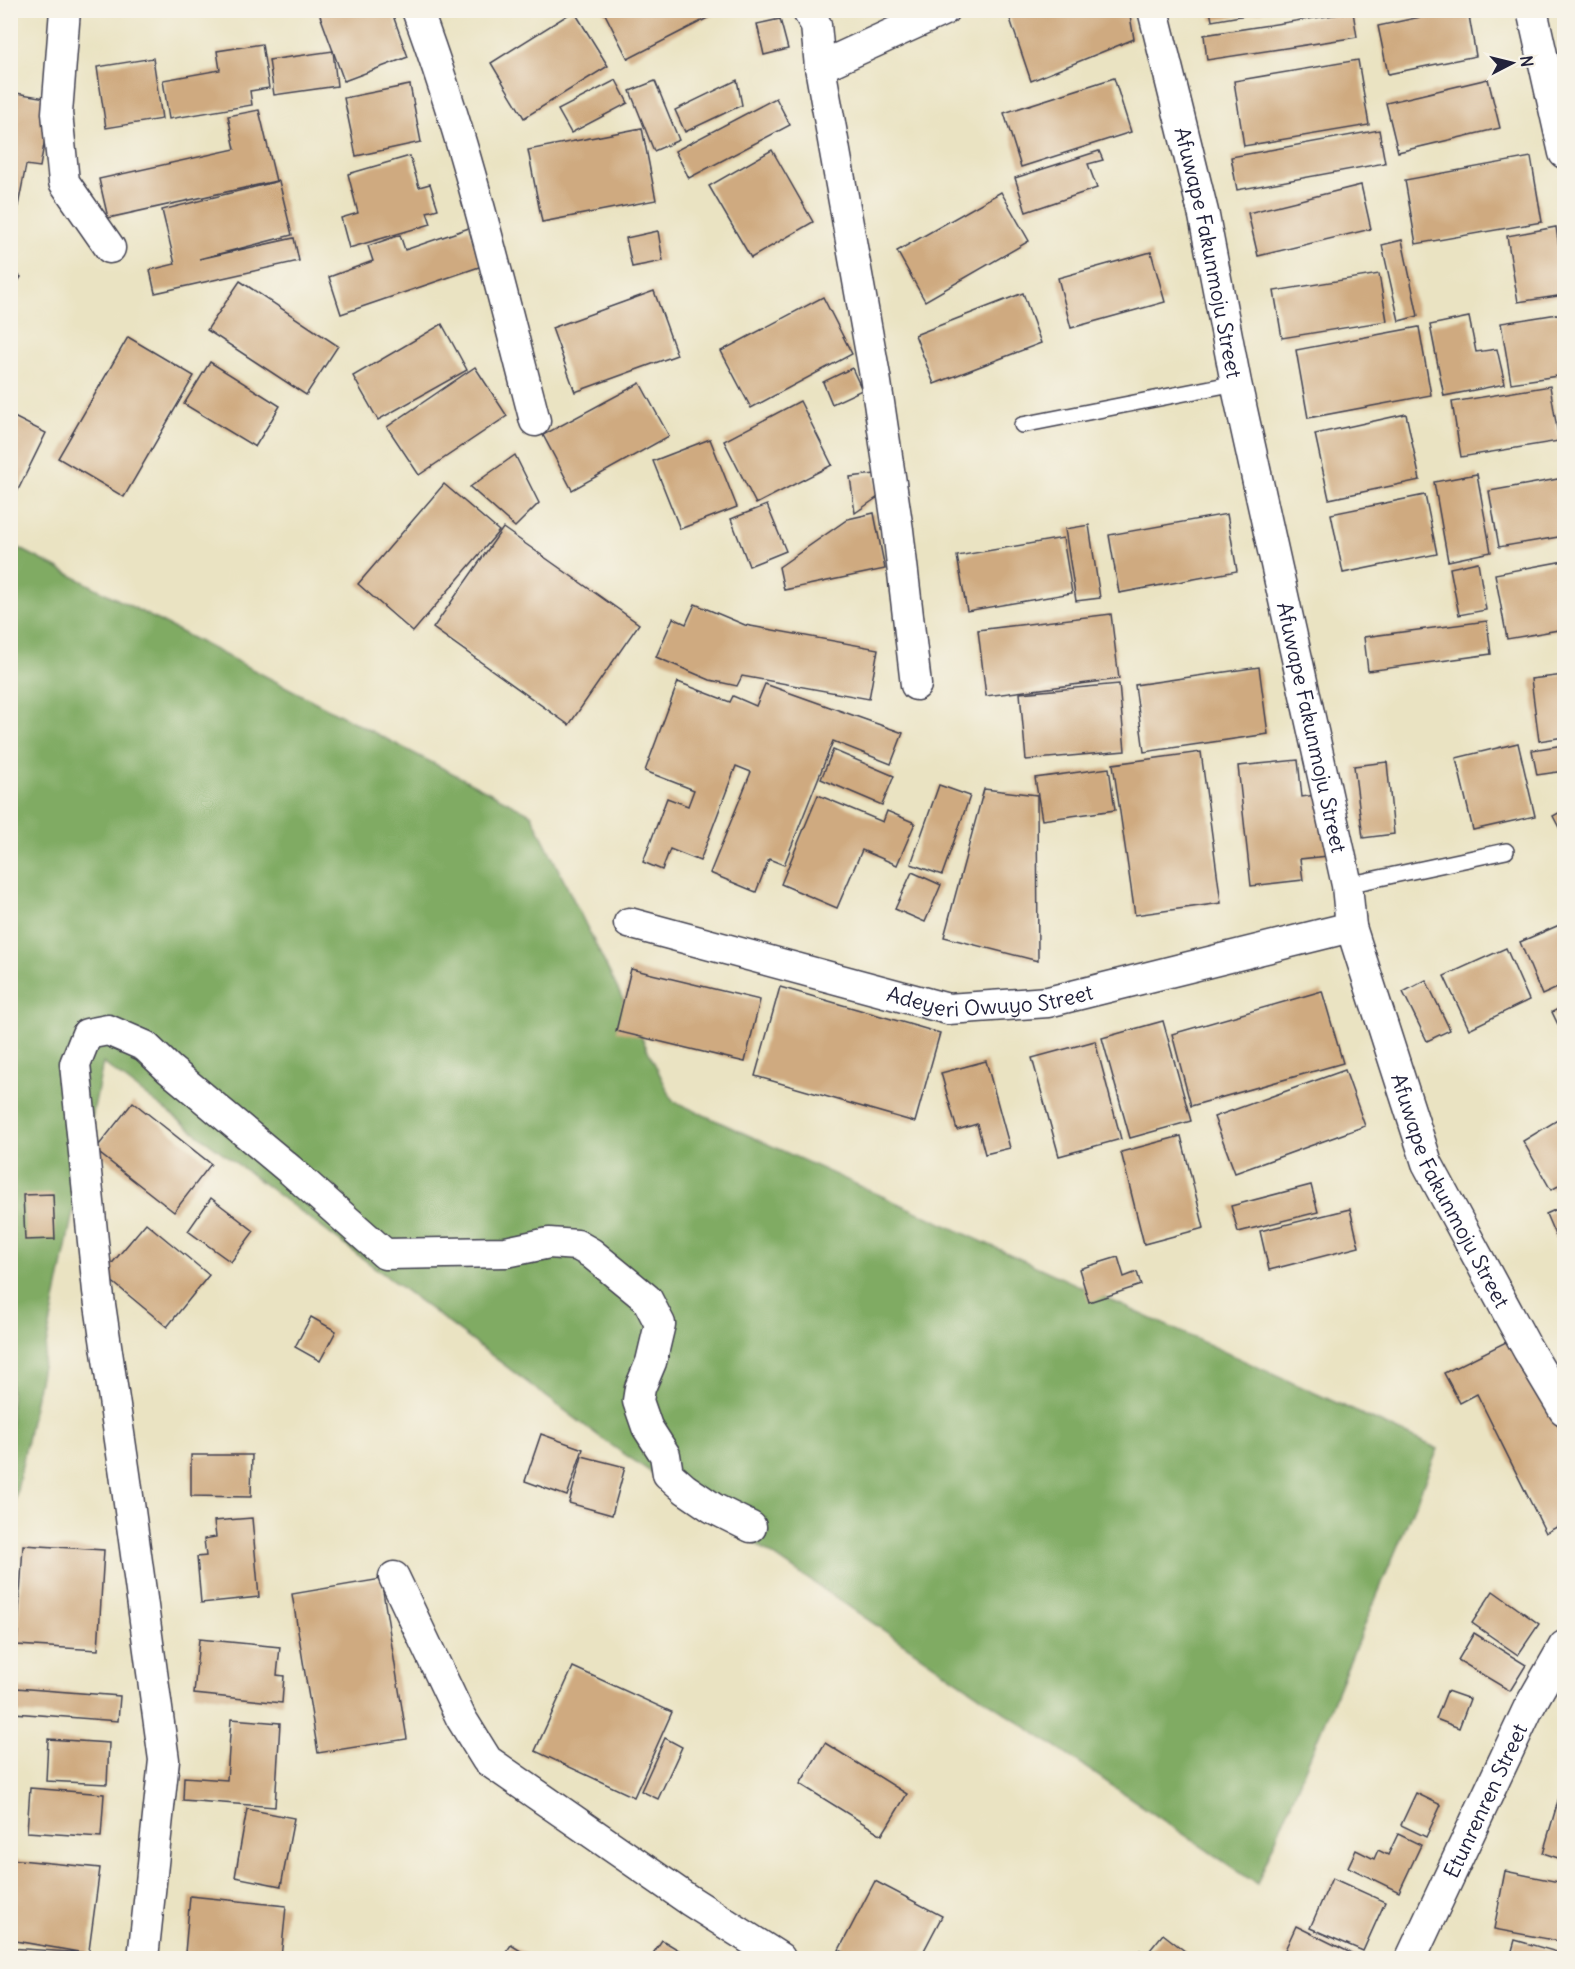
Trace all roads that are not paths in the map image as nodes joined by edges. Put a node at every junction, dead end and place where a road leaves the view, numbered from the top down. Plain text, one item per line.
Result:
1 (65, 10) edge
2 (417, 10) edge
3 (807, 10) edge
4 (944, 10) edge
5 (1154, 10) edge
6 (1532, 10) edge
7 (820, 67) junction
8 (1564, 153) edge
9 (110, 248) dead end
10 (1236, 383) junction
11 (535, 421) dead end
12 (1022, 425) dead end
13 (916, 685) dead end
14 (1506, 851) dead end
15 (1347, 885) junction
16 (629, 923) dead end
17 (1351, 927) junction
18 (1564, 1410) edge
19 (751, 1527) dead end
20 (394, 1577) dead end
21 (1564, 1646) edge
22 (144, 1959) edge
23 (780, 1959) edge
24 (1410, 1959) edge

1 - 9 street
2 - 11 street
3 - 7 street
4 - 7 street
5 - 10 street, Afuwape Fakunmoju Street
6 - 8 street
7 - 13 street
10 - 12 lane
10 - 15 street, Afuwape Fakunmoju Street
14 - 15 lane
15 - 17 street, Afuwape Fakunmoju Street
16 - 17 street, Adeyeri Owuyo Street
17 - 18 street, Afuwape Fakunmoju Street
19 - 22 street
20 - 23 street
21 - 24 street, Etunrenren Street

